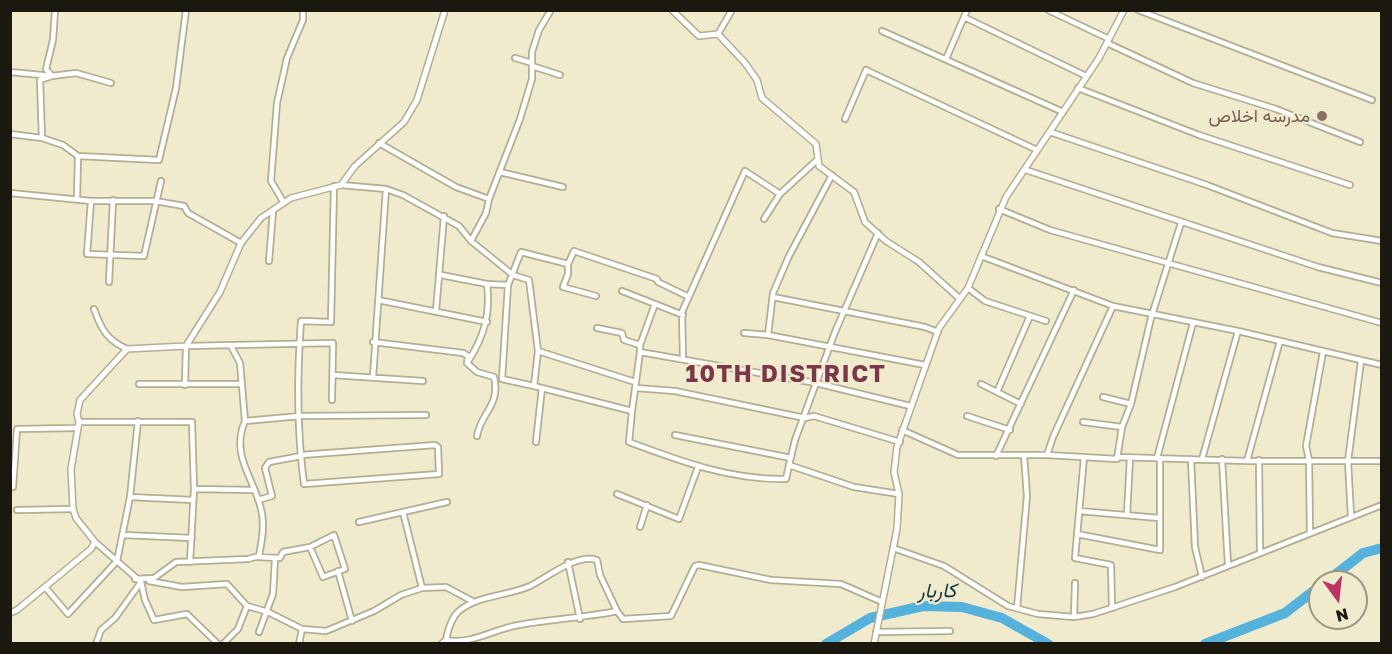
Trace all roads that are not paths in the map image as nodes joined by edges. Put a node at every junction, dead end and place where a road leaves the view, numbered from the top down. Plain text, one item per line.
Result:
1 (55, 10) edge
2 (186, 10) edge
3 (303, 10) edge
4 (445, 10) edge
5 (551, 10) edge
6 (672, 10) edge
7 (732, 10) edge
8 (967, 10) edge
9 (1048, 10) edge
10 (1124, 10) edge
11 (1138, 10) edge
12 (964, 17) junction
13 (882, 31) dead end
14 (718, 34) junction
15 (1108, 41) junction
16 (515, 58) dead end
17 (946, 59) junction
18 (532, 64) junction
19 (10, 72) edge
20 (560, 75) dead end
21 (52, 76) junction
22 (1086, 76) junction
23 (111, 82) dead end
24 (1078, 88) junction
25 (1372, 100) dead end
26 (1063, 112) junction
27 (845, 119) dead end
28 (1050, 132) junction
29 (10, 134) edge
30 (42, 138) junction
31 (1360, 142) dead end
32 (379, 143) junction
33 (1037, 150) junction
34 (78, 156) junction
35 (817, 160) junction
36 (1026, 170) junction
37 (500, 172) junction
38 (832, 175) junction
39 (160, 181) dead end
40 (1350, 184) dead end
41 (341, 185) junction
42 (334, 186) junction
43 (563, 187) dead end
44 (386, 189) junction
45 (10, 193) edge
46 (780, 195) junction
47 (77, 198) junction
48 (489, 199) junction
49 (113, 200) junction
50 (91, 201) junction
51 (155, 201) junction
52 (284, 202) junction
53 (999, 209) junction
54 (273, 211) junction
55 (444, 216) junction
56 (764, 219) dead end
57 (1181, 223) junction
58 (878, 233) junction
59 (471, 241) junction
60 (1382, 242) edge
61 (241, 243) junction
62 (110, 255) junction
63 (981, 256) junction
64 (269, 261) dead end
65 (568, 264) junction
66 (1166, 264) junction
67 (441, 274) junction
68 (513, 275) junction
69 (109, 282) dead end
70 (1382, 283) edge
71 (488, 284) junction
72 (508, 285) junction
73 (968, 288) junction
74 (1074, 290) junction
75 (622, 291) dead end
76 (596, 296) dead end
77 (689, 297) junction
78 (772, 297) junction
79 (959, 298) junction
80 (378, 300) junction
81 (655, 304) junction
82 (1113, 306) junction
83 (94, 309) dead end
84 (436, 311) junction
85 (844, 311) junction
86 (1154, 313) junction
87 (682, 315) junction
88 (1030, 316) junction
89 (1046, 321) dead end
90 (487, 322) junction
91 (1382, 322) edge
92 (1192, 323) junction
93 (597, 327) dead end
94 (1238, 331) junction
95 (938, 332) junction
96 (744, 333) dead end
97 (768, 335) junction
98 (1280, 341) junction
99 (374, 342) junction
100 (301, 343) junction
101 (640, 345) junction
102 (186, 346) junction
103 (231, 346) junction
104 (829, 348) junction
105 (127, 349) junction
106 (538, 351) junction
107 (640, 352) junction
108 (1323, 352) junction
109 (683, 358) junction
110 (1361, 361) junction
111 (467, 363) junction
112 (925, 365) junction
113 (1382, 365) edge
114 (333, 375) junction
115 (373, 377) junction
116 (423, 381) dead end
117 (816, 383) junction
118 (138, 384) dead end
119 (242, 384) junction
120 (981, 384) dead end
121 (185, 385) junction
122 (635, 385) junction
123 (534, 386) junction
124 (542, 388) junction
125 (997, 392) junction
126 (1103, 397) dead end
127 (332, 400) dead end
128 (1021, 404) junction
129 (1131, 404) junction
130 (910, 406) junction
131 (632, 411) junction
132 (426, 415) dead end
133 (300, 416) junction
134 (967, 416) dead end
135 (805, 418) junction
136 (138, 421) junction
137 (245, 421) junction
138 (1083, 422) dead end
139 (77, 425) junction
140 (1122, 427) junction
141 (902, 430) junction
142 (1010, 430) junction
143 (675, 435) dead end
144 (477, 436) dead end
145 (536, 442) dead end
146 (900, 442) junction
147 (1024, 455) junction
148 (1047, 455) junction
149 (301, 456) junction
150 (996, 456) junction
151 (1084, 457) junction
152 (791, 458) junction
153 (1130, 458) junction
154 (1159, 458) junction
155 (1117, 459) junction
156 (1191, 459) junction
157 (1202, 459) junction
158 (1222, 459) junction
159 (1259, 460) junction
160 (1309, 460) junction
161 (1382, 460) edge
162 (1247, 461) junction
163 (1348, 461) junction
164 (789, 465) junction
165 (698, 468) junction
166 (13, 487) dead end
167 (194, 489) junction
168 (253, 490) junction
169 (617, 494) dead end
170 (899, 494) junction
171 (130, 496) junction
172 (193, 500) junction
173 (258, 500) junction
174 (447, 502) dead end
175 (647, 505) junction
176 (1382, 505) edge
177 (73, 509) junction
178 (17, 510) dead end
179 (1079, 511) junction
180 (403, 512) junction
181 (1127, 515) junction
182 (1351, 516) junction
183 (1160, 518) junction
184 (359, 522) dead end
185 (640, 527) dead end
186 (1310, 532) junction
187 (1077, 534) junction
188 (124, 535) junction
189 (192, 538) junction
190 (95, 543) junction
191 (310, 547) junction
192 (893, 548) junction
193 (1260, 551) junction
194 (257, 557) junction
195 (275, 559) junction
196 (117, 561) junction
197 (190, 562) junction
198 (568, 562) junction
199 (1228, 565) junction
200 (338, 571) junction
201 (1202, 577) junction
202 (140, 580) junction
203 (1075, 583) dead end
204 (45, 586) junction
205 (422, 588) junction
206 (474, 602) junction
207 (880, 602) junction
208 (247, 606) junction
209 (1017, 608) junction
210 (1112, 608) junction
211 (617, 611) junction
212 (268, 612) junction
213 (10, 613) edge
214 (1074, 617) junction
215 (580, 618) junction
216 (352, 621) junction
217 (302, 629) junction
218 (950, 631) dead end
219 (259, 632) dead end
220 (876, 632) junction
221 (443, 642) edge
222 (96, 644) edge
223 (218, 644) edge
224 (223, 644) edge
225 (299, 644) edge
226 (874, 644) edge

1 - 21 street
2 - 34 street
3 - 52 street
4 - 32 street
5 - 18 street
6 - 14 street
7 - 14 street
8 - 12 street
9 - 15 street
10 - 15 street
11 - 25 street
12 - 17 street
12 - 22 street
13 - 17 street
14 - 35 street
15 - 22 street
15 - 31 street
16 - 18 street
17 - 26 street
18 - 20 street
18 - 37 street
19 - 21 street
21 - 23 street
21 - 30 street
22 - 24 street
24 - 26 street
24 - 40 street
26 - 28 street
27 - 33 street
28 - 33 street
28 - 60 street
29 - 30 street
30 - 34 street
32 - 41 street
32 - 48 street
33 - 36 street
34 - 47 street
35 - 38 street
35 - 46 street
36 - 53 street
36 - 57 street
37 - 43 street
37 - 48 street
38 - 58 street
38 - 78 street
39 - 51 street
41 - 42 street
41 - 44 street
42 - 52 street
42 - 100 street
44 - 55 street
44 - 80 street
45 - 47 street
46 - 56 street
46 - 77 street
47 - 50 street
48 - 59 street
49 - 50 street
49 - 51 street
49 - 62 street
50 - 62 street
51 - 61 street
51 - 62 street
52 - 54 street
53 - 63 street
53 - 66 street
54 - 61 street
54 - 64 street
55 - 59 street
55 - 67 street
57 - 66 street
57 - 70 street
58 - 79 street
58 - 85 street
59 - 68 street
61 - 102 street
62 - 69 street
63 - 73 street
63 - 74 street
65 - 68 street
65 - 76 street
65 - 77 street
66 - 86 street
66 - 91 street
67 - 71 street
67 - 84 street
68 - 72 street
68 - 106 street
71 - 72 street
71 - 90 street
72 - 123 street
73 - 79 street
73 - 88 street
74 - 82 street
74 - 128 street
75 - 81 street
77 - 87 street
78 - 85 street
78 - 97 street
79 - 95 street
80 - 84 street
80 - 99 street
81 - 87 street
81 - 101 street
82 - 86 street
82 - 148 street
83 - 105 street
84 - 90 street
85 - 95 street
85 - 104 street
86 - 92 street
86 - 129 street
87 - 109 street
88 - 89 street
88 - 125 street
90 - 111 street
92 - 94 street
92 - 154 street
93 - 101 street
94 - 98 street
94 - 157 street
95 - 112 street
96 - 97 street
97 - 104 street
98 - 108 street
98 - 162 street
99 - 111 street
99 - 115 street
100 - 103 street
100 - 114 street
100 - 133 street
101 - 107 street
102 - 103 street
102 - 105 street
102 - 121 street
103 - 119 street
104 - 112 street
104 - 117 street
105 - 139 street
106 - 122 street
106 - 123 street
107 - 109 street
107 - 122 street
108 - 110 street
108 - 160 street
109 - 117 street
110 - 113 street
110 - 163 street
111 - 144 street
112 - 130 street
114 - 115 street
114 - 127 street
115 - 116 street
117 - 130 street
117 - 135 street
118 - 121 street
119 - 121 street
119 - 137 street
120 - 125 street
122 - 131 street
122 - 135 street
123 - 124 street
124 - 131 street
124 - 145 street
125 - 128 street
126 - 129 street
128 - 142 street
129 - 140 street
130 - 141 street
131 - 165 street
132 - 133 street
133 - 137 street
133 - 149 street
134 - 142 street
135 - 146 street
135 - 152 street
136 - 139 street
136 - 167 street
136 - 171 street
137 - 168 street
138 - 140 street
139 - 166 street
139 - 177 street
140 - 155 street
141 - 146 street
141 - 150 street
142 - 150 street
143 - 152 street
146 - 170 street
147 - 148 street
147 - 150 street
147 - 209 street
148 - 151 street
149 - 149 street
149 - 173 street
151 - 155 street
151 - 179 street
152 - 164 street
153 - 154 street
153 - 155 street
153 - 181 street
154 - 156 street
154 - 183 street
156 - 157 street
156 - 201 street
157 - 158 street
158 - 162 street
158 - 199 street
159 - 160 street
159 - 162 street
159 - 193 street
160 - 163 street
160 - 186 street
161 - 163 street
163 - 182 street
164 - 165 street
164 - 170 street
165 - 175 street
167 - 168 street
167 - 172 street
168 - 173 street
169 - 175 street
170 - 192 street
171 - 172 street
171 - 188 street
172 - 189 street
173 - 194 street
174 - 180 street
175 - 185 street
176 - 182 street
177 - 178 street
177 - 190 street
179 - 181 street
179 - 187 street
180 - 184 street
180 - 205 street
181 - 183 street
182 - 186 street
183 - 187 street
186 - 193 street
187 - 210 street
188 - 189 street
188 - 196 street
189 - 197 street
190 - 196 street
190 - 204 street
191 - 195 street
191 - 200 street
191 - 200 street
192 - 207 street
192 - 209 street
193 - 199 street
194 - 195 street
194 - 197 street
195 - 212 street
196 - 202 street
196 - 204 street
197 - 202 street
198 - 206 street
198 - 211 street
198 - 215 street
199 - 201 street
200 - 216 street
201 - 210 street
202 - 208 street
202 - 222 street
202 - 223 street
203 - 214 street
204 - 213 street
205 - 206 street
205 - 216 street
206 - 221 street
207 - 211 street
207 - 220 street
208 - 212 street
208 - 224 street
209 - 214 street
210 - 214 street
211 - 215 street
212 - 217 street
212 - 219 street
215 - 221 street
216 - 217 street
217 - 225 street
218 - 220 street
220 - 226 street

